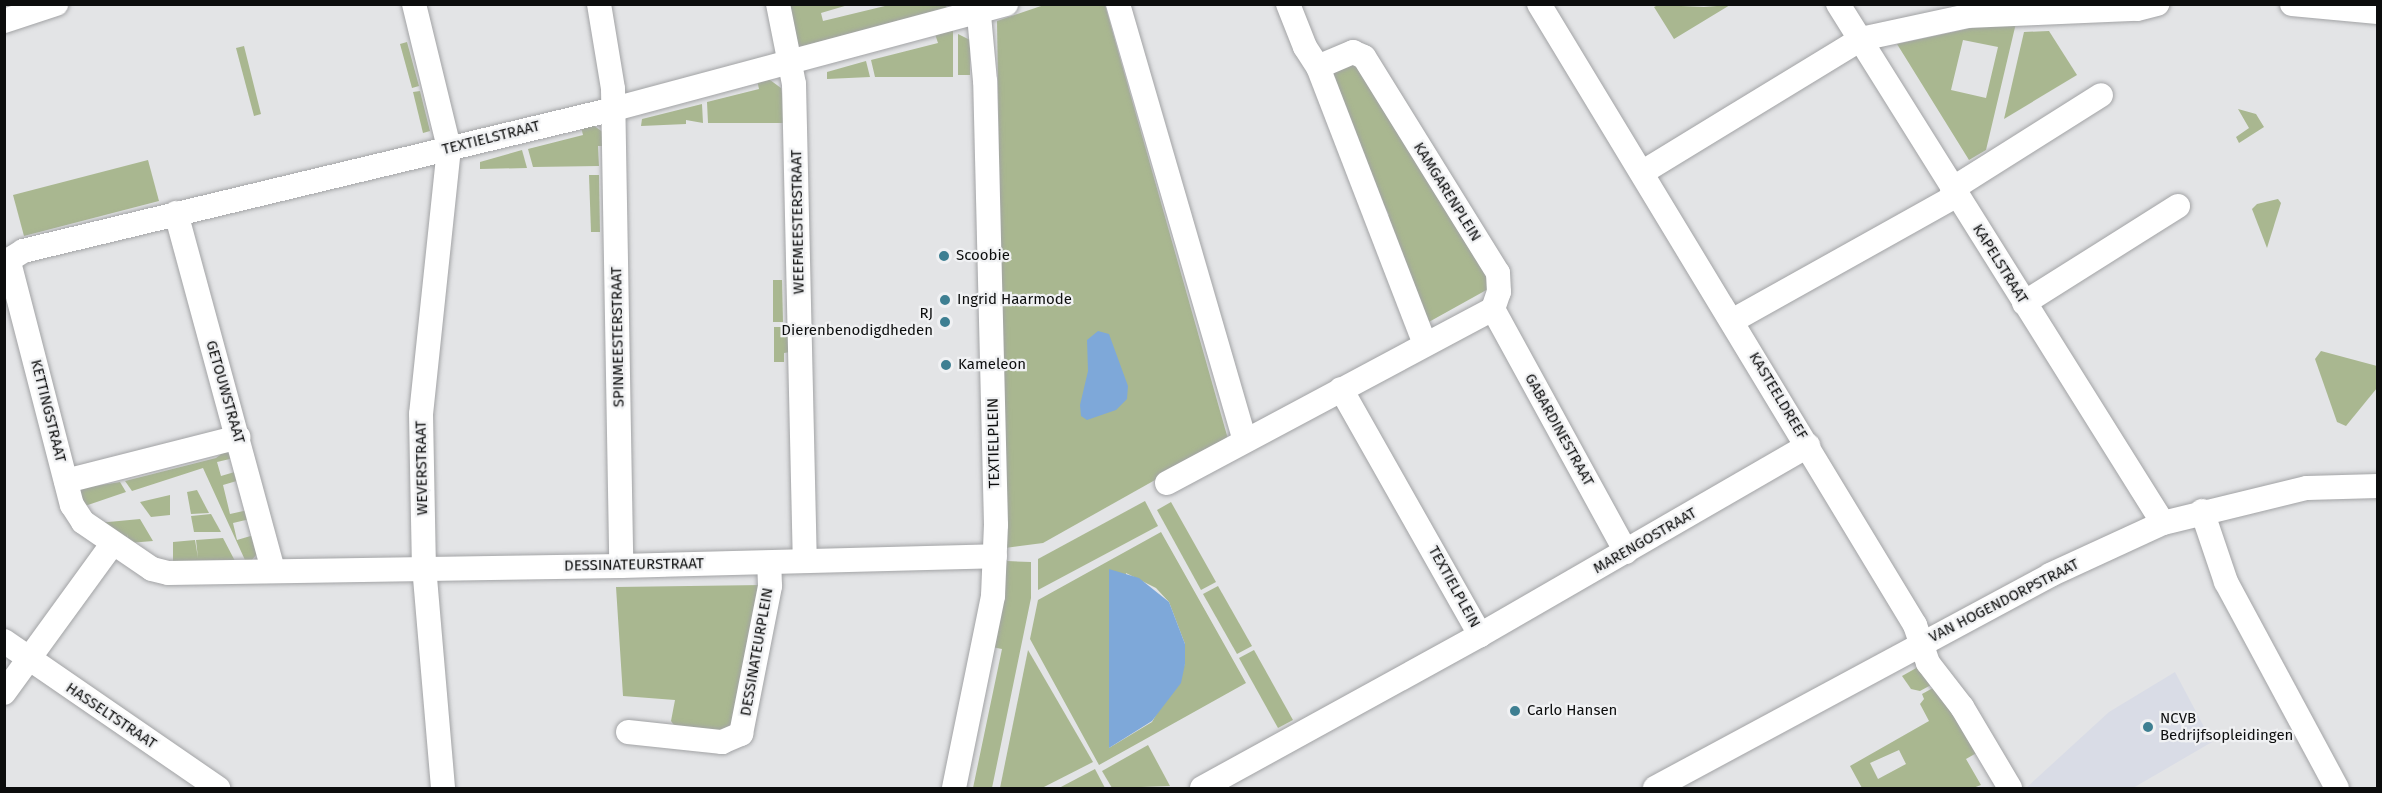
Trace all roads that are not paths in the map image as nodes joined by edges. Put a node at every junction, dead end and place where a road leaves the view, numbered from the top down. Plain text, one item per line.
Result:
1 (56, 4) edge
2 (414, 4) edge
3 (599, 4) edge
4 (778, 4) edge
5 (1006, 4) edge
6 (1118, 4) edge
7 (1288, 4) edge
8 (1539, 4) edge
9 (1838, 4) edge
10 (2157, 4) edge
11 (2292, 4) edge
12 (2096, 8) edge
13 (979, 9) edge
14 (2378, 12) edge
15 (4, 21) edge
16 (1861, 39) junction
17 (792, 63) junction
18 (1318, 67) junction
19 (2101, 95) dead end
20 (614, 109) junction
21 (449, 148) junction
22 (1642, 172) junction
23 (1955, 192) junction
24 (2178, 206) dead end
25 (176, 213) junction
26 (7, 262) edge
27 (2024, 303) junction
28 (1493, 309) junction
29 (1732, 321) junction
30 (1425, 344) junction
31 (1341, 389) junction
32 (238, 437) junction
33 (1245, 440) junction
34 (1808, 446) junction
35 (66, 481) junction
36 (1167, 483) dead end
37 (2378, 486) edge
38 (2202, 511) junction
39 (2163, 523) junction
40 (113, 543) junction
41 (1626, 552) junction
42 (995, 556) junction
43 (805, 561) junction
44 (769, 562) junction
45 (424, 566) junction
46 (621, 566) junction
47 (273, 570) junction
48 (1480, 635) junction
49 (4, 641) edge
50 (1921, 643) junction
51 (28, 659) junction
52 (4, 693) edge
53 (628, 732) dead end
54 (2004, 786) edge
55 (218, 789) edge
56 (442, 789) edge
57 (954, 789) edge
58 (1202, 789) edge
59 (1655, 789) edge
60 (2337, 789) edge

1 - 15 street
2 - 21 street, WEVERSTRAAT
3 - 20 street, SPINMEESTERSTRAAT
4 - 17 street, WEEFMEESTERSTRAAT
5 - 13 street
6 - 33 street
7 - 18 street
8 - 22 street, KASTEELDREEF
9 - 16 street, KAPELSTRAAT
10 - 12 street
11 - 14 street
12 - 16 street
13 - 17 street, TEXTIELSTRAAT
13 - 42 street, TEXTIELPLEIN
16 - 22 street
16 - 23 street, KAPELSTRAAT
17 - 20 street, TEXTIELSTRAAT
17 - 43 street, WEEFMEESTERSTRAAT
18 - 28 street, KAMGARENPLEIN
18 - 30 street
19 - 23 street
20 - 21 street, TEXTIELSTRAAT
20 - 46 street, SPINMEESTERSTRAAT
21 - 25 street, TEXTIELSTRAAT
21 - 45 street, WEVERSTRAAT
22 - 29 street, KASTEELDREEF
23 - 27 street, KAPELSTRAAT
23 - 29 street
24 - 27 street
25 - 26 street, TEXTIELSTRAAT
25 - 32 street, GETOUWSTRAAT
26 - 35 street, KETTINGSTRAAT
27 - 39 street, KAPELSTRAAT
28 - 30 street
28 - 41 street, GABARDINESTRAAT
29 - 34 street, KASTEELDREEF
30 - 31 street
31 - 33 street
31 - 48 street, TEXTIELPLEIN
32 - 35 street
32 - 47 street, GETOUWSTRAAT
33 - 36 street
34 - 41 street, MARENGOSTRAAT
34 - 50 street, KASTEELDREEF
35 - 40 street, KETTINGSTRAAT
37 - 38 street, VAN HOGENDORPSTRAAT
38 - 39 street, VAN HOGENDORPSTRAAT
38 - 60 street
39 - 50 street, VAN HOGENDORPSTRAAT
40 - 47 street, KETTINGSTRAAT
40 - 51 street
41 - 48 street, MARENGOSTRAAT
42 - 43 street, DESSINATEURSTRAAT
42 - 57 street, TEXTIELPLEIN
43 - 44 street, DESSINATEURSTRAAT
44 - 46 street, DESSINATEURSTRAAT
44 - 53 street, DESSINATEURPLEIN
45 - 46 street, DESSINATEURSTRAAT
45 - 47 street, DESSINATEURSTRAAT
45 - 56 street, WEVERSTRAAT
48 - 58 street, TEXTIELPLEIN
49 - 51 street, HASSELTSTRAAT
50 - 54 street, KASTEELDREEF
50 - 59 street, VAN HOGENDORPSTRAAT
51 - 52 street
51 - 55 street, HASSELTSTRAAT

